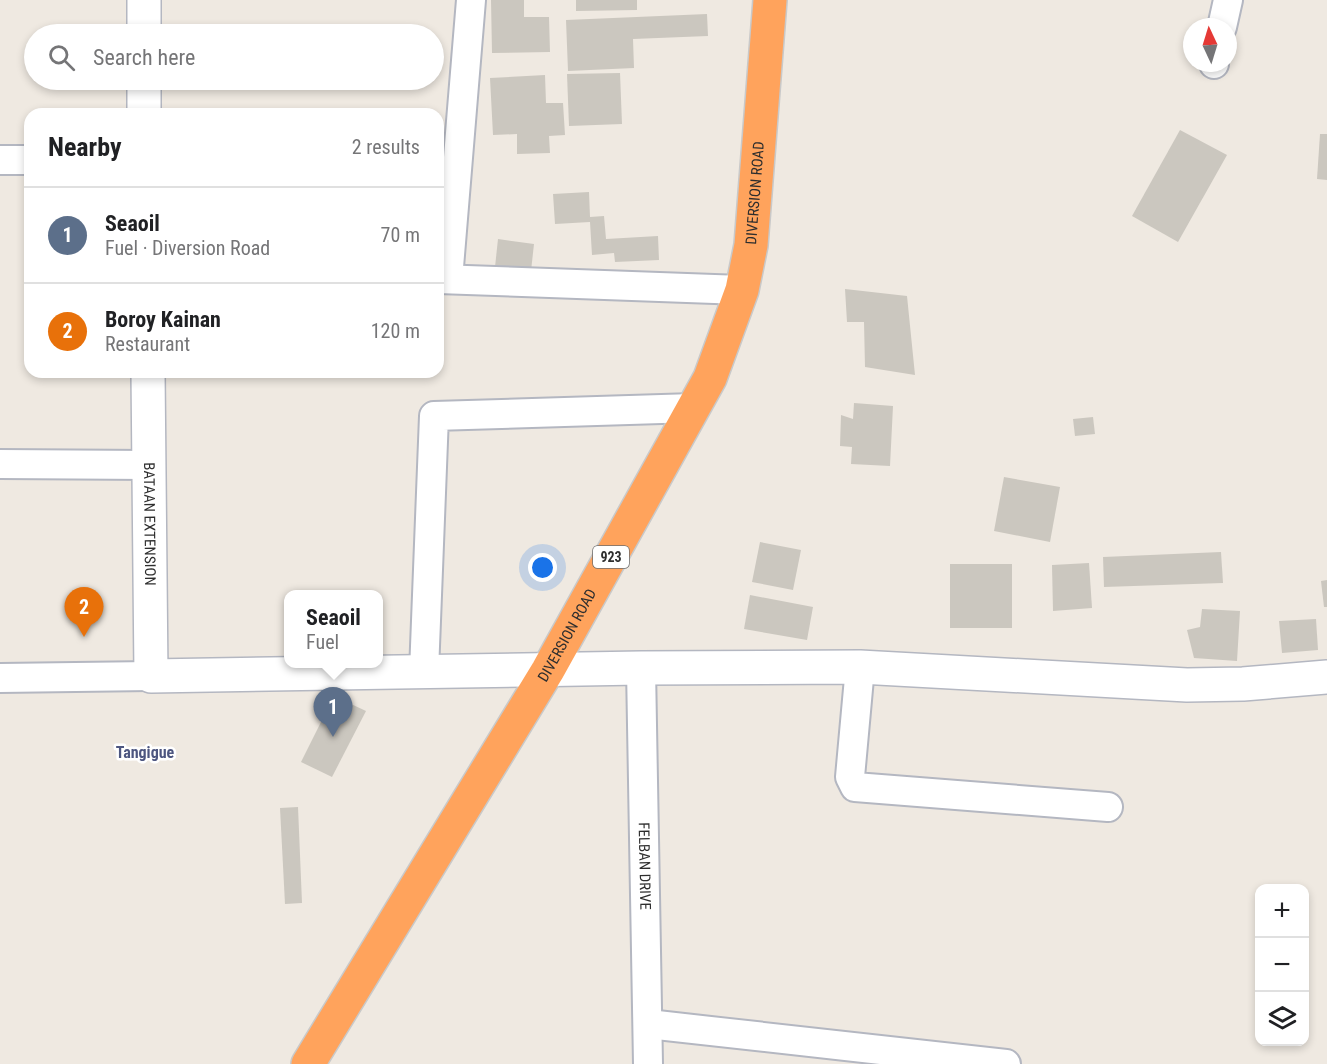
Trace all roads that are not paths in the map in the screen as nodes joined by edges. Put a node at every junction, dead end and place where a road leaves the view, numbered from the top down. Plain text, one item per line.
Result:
1 (144, 0) edge
2 (471, 0) edge
3 (770, 0) edge
4 (1228, 0) edge
5 (1224, 18) edge
6 (144, 24) edge
7 (144, 90) edge
8 (144, 108) edge
9 (0, 160) edge
10 (24, 160) edge
11 (444, 269) edge
12 (444, 279) edge
13 (742, 290) junction
14 (148, 378) edge
15 (694, 408) junction
16 (0, 464) edge
17 (149, 465) junction
18 (860, 667) junction
19 (641, 668) junction
20 (548, 670) junction
21 (424, 672) junction
22 (151, 676) junction
23 (1327, 677) edge
24 (0, 678) edge
25 (1108, 807) dead end
26 (648, 1024) junction
27 (308, 1064) edge
28 (648, 1064) edge
29 (1006, 1064) edge

1 - 6 street
2 - 11 street
3 - 13 highway, DIVERSION ROAD / 923
4 - 5 street
7 - 8 street
9 - 10 street
12 - 13 street
13 - 15 highway, DIVERSION ROAD / 923
14 - 17 street, BATAAN EXTENSION
15 - 20 highway, DIVERSION ROAD / 923
15 - 21 street
16 - 17 street
17 - 22 street, BATAAN EXTENSION
18 - 19 street
18 - 23 street
18 - 25 street
19 - 20 street
19 - 26 street, FELBAN DRIVE
20 - 21 street
20 - 27 highway, DIVERSION ROAD / 923
21 - 22 street
22 - 24 street
26 - 28 street, FELBAN DRIVE
26 - 29 street

